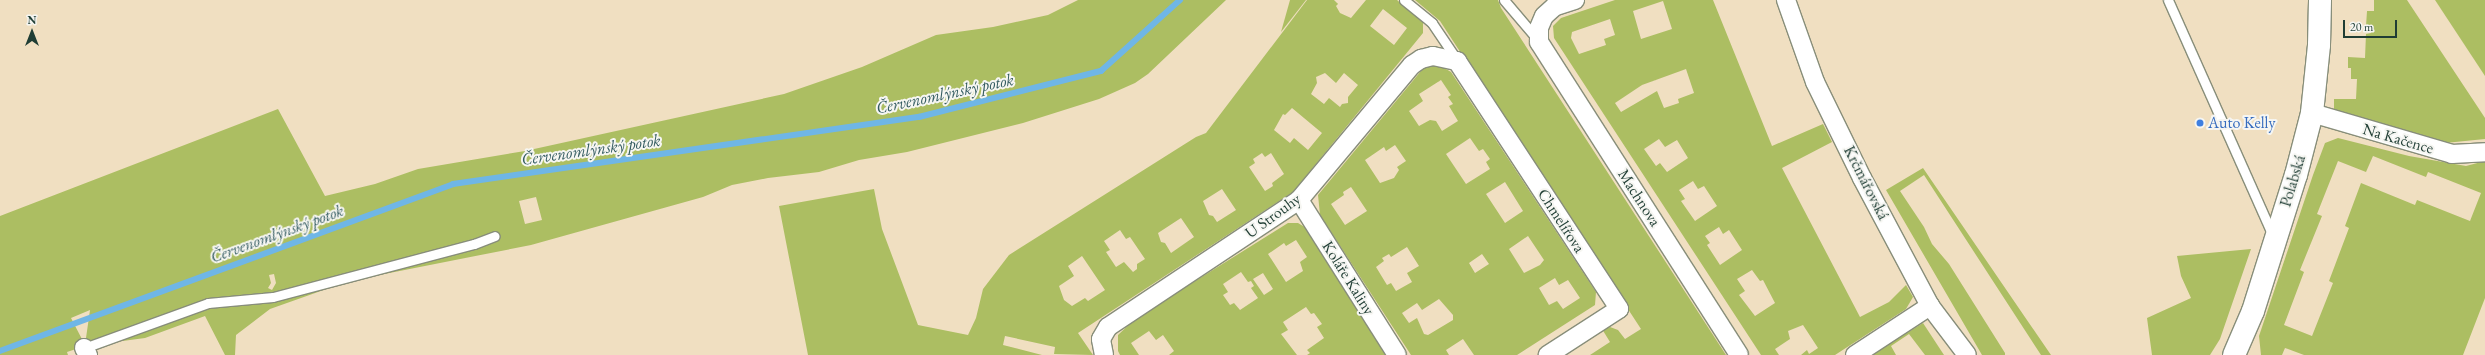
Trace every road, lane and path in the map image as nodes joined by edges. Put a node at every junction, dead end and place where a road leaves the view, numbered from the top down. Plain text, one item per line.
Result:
1 (1404, 0) edge
2 (1504, 0) edge
3 (1575, 0) edge
4 (1786, 0) edge
5 (2168, 0) edge
6 (2320, 0) edge
7 (1539, 42) junction
8 (1457, 61) junction
9 (2312, 113) junction
10 (2485, 152) edge
11 (1299, 200) junction
12 (496, 236) dead end
13 (2274, 239) junction
14 (1930, 306) junction
15 (86, 351) edge
16 (1104, 355) edge
17 (1397, 355) edge
18 (1548, 355) edge
19 (1739, 355) edge
20 (1855, 355) edge
21 (1967, 355) edge
22 (2234, 355) edge

1 - 8 lane
2 - 7 lane
3 - 7 street
4 - 14 street, Krčmářovská
5 - 13 lane
6 - 9 street, Polabská
7 - 19 street, Machnova
8 - 11 street, U Strouhy
8 - 18 street, Chmelířova
9 - 10 street, Na Kačence
9 - 13 street, Polabská
11 - 16 street, U Strouhy
11 - 17 street, Koláře Kaliny
12 - 15 lane
13 - 22 street, Polabská
14 - 20 street
14 - 21 street, Krčmářovská

